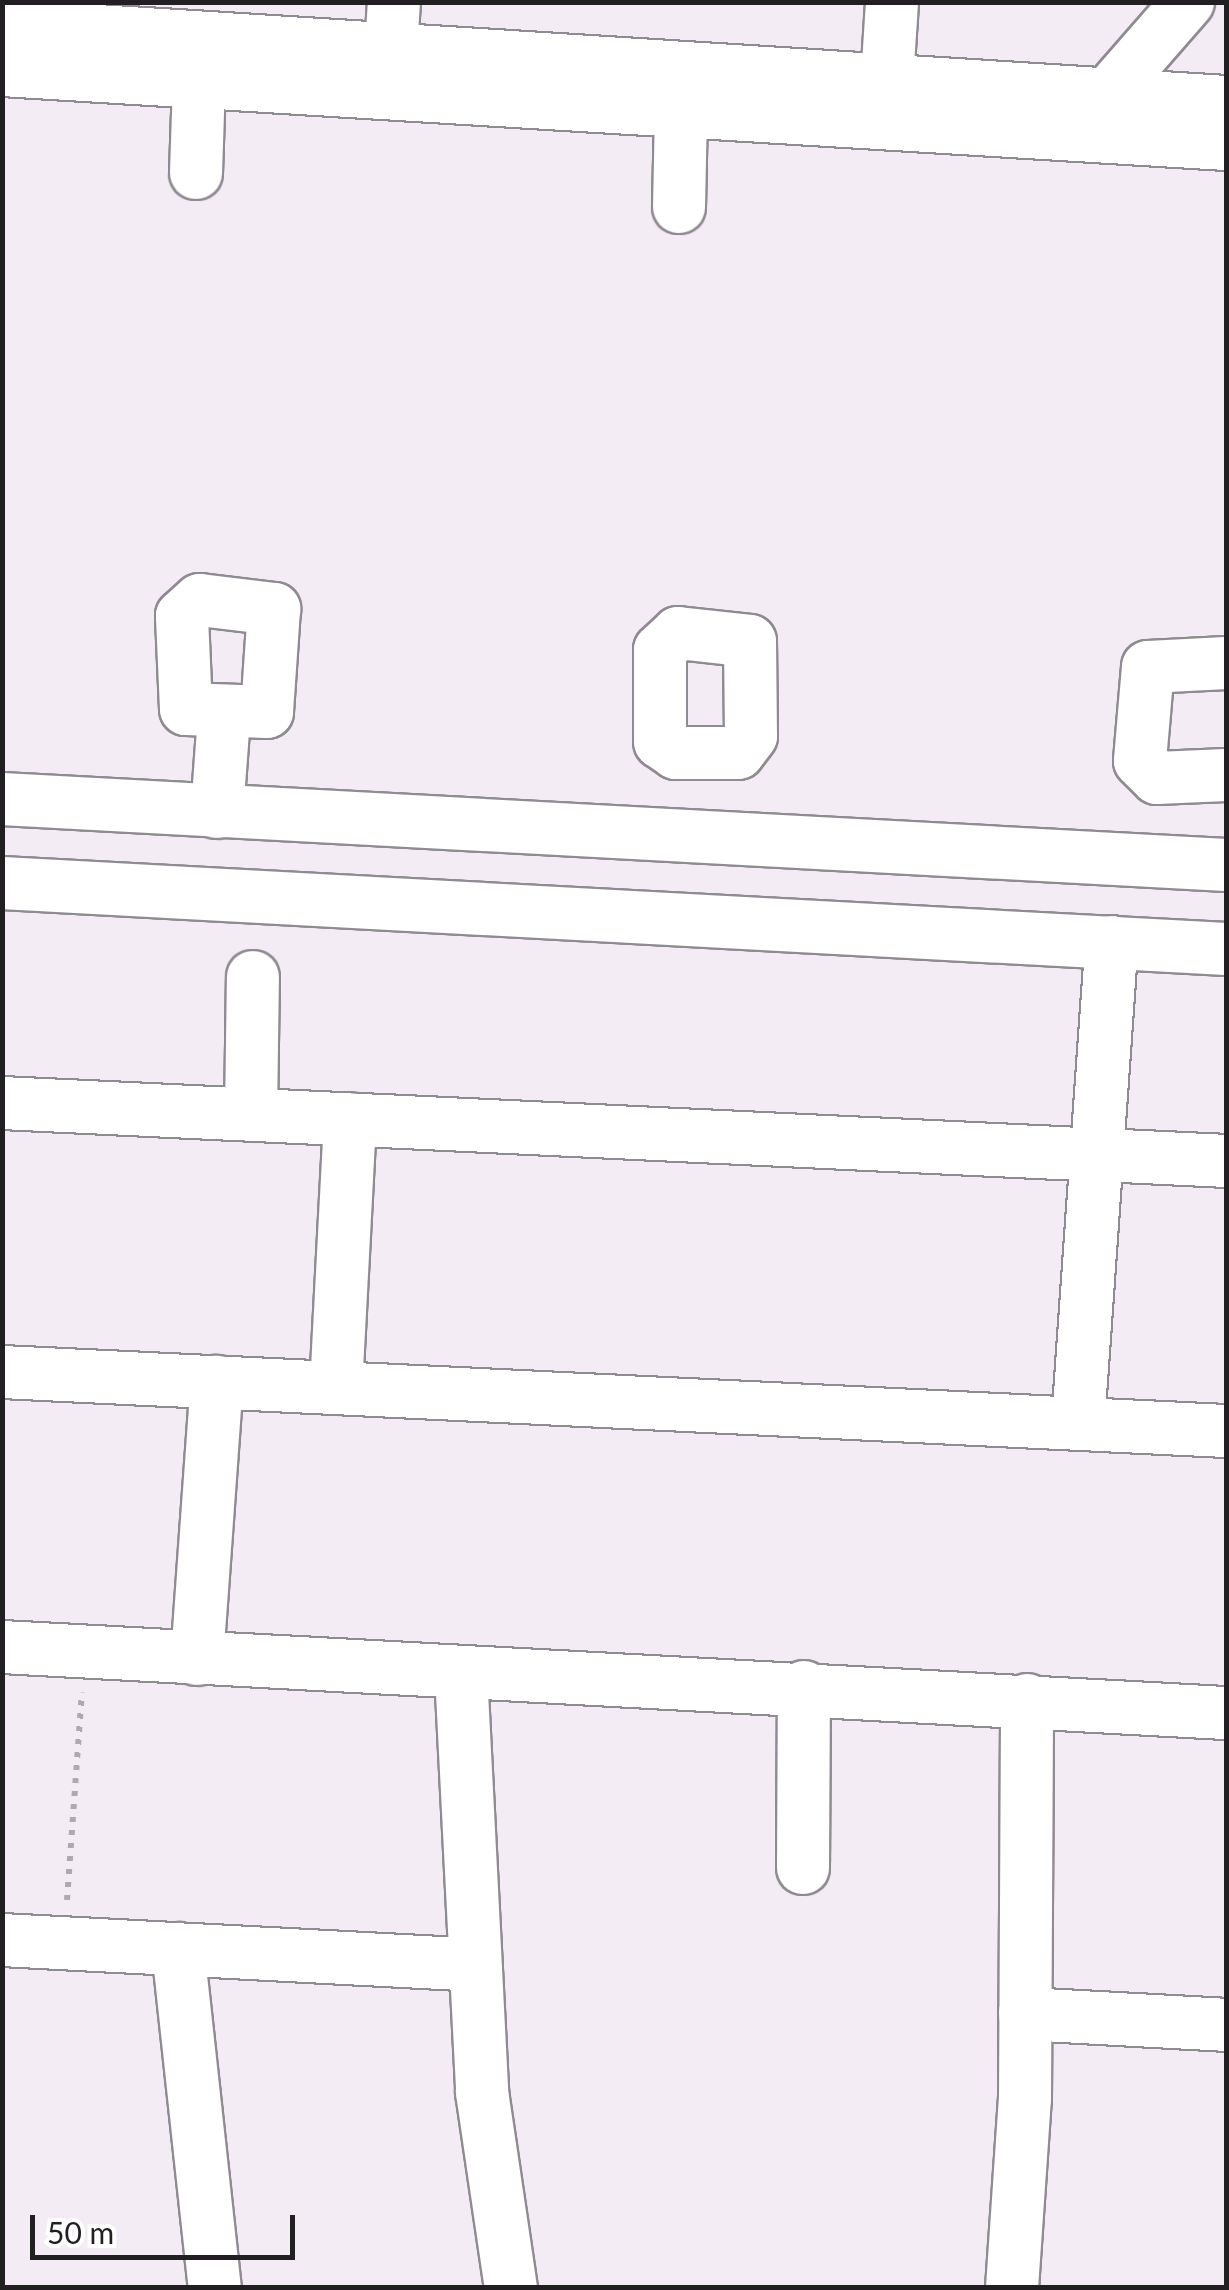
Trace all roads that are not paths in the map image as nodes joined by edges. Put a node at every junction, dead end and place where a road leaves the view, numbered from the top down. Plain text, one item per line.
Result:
1 (892, 2) edge
2 (1188, 2) edge
3 (2, 25) edge
4 (392, 25) edge
5 (2, 70) edge
6 (536, 80) junction
7 (888, 80) junction
8 (199, 82) junction
9 (1107, 94) junction
10 (1226, 102) edge
11 (682, 109) junction
12 (1226, 144) edge
13 (196, 173) dead end
14 (678, 207) dead end
15 (1226, 663) edge
16 (224, 716) dead end
17 (704, 754) dead end
18 (1206, 777) edge
19 (2, 800) edge
20 (217, 812) junction
21 (701, 838) junction
22 (1204, 864) edge
23 (2, 884) edge
24 (1112, 942) junction
25 (1226, 949) edge
26 (253, 977) dead end
27 (2, 1103) edge
28 (251, 1115) junction
29 (350, 1119) junction
30 (1097, 1155) junction
31 (1226, 1161) edge
32 (2, 1372) edge
33 (218, 1382) junction
34 (336, 1388) junction
35 (1078, 1424) junction
36 (1226, 1431) edge
37 (2, 1647) edge
38 (197, 1659) junction
39 (460, 1674) junction
40 (804, 1687) junction
41 (1027, 1700) junction
42 (1226, 1713) edge
43 (803, 1868) dead end
44 (2, 1940) edge
45 (178, 1949) junction
46 (474, 1965) junction
47 (1026, 2014) junction
48 (1226, 2026) edge
49 (214, 2288) edge
50 (512, 2288) edge
51 (1012, 2288) edge

1 - 7 street
2 - 9 street
3 - 4 street
4 - 6 street
5 - 8 street
6 - 7 street
6 - 8 street
6 - 11 street
7 - 9 street
8 - 13 street
9 - 10 street
11 - 12 street
11 - 14 street
15 - 18 street
16 - 20 street
17 - 21 street
18 - 22 street
19 - 20 street
20 - 21 street
21 - 22 street
23 - 24 street
24 - 25 street
24 - 30 street
26 - 28 street
27 - 28 street
28 - 29 street
29 - 30 street
29 - 34 street
30 - 31 street
30 - 35 street
32 - 33 street
33 - 34 street
33 - 38 street
34 - 35 street
35 - 36 street
37 - 38 street
38 - 39 street
39 - 40 street
39 - 46 street
40 - 41 street
40 - 43 street
41 - 42 street
41 - 47 street
44 - 45 street
45 - 46 street
45 - 49 street
46 - 50 street
47 - 48 street
47 - 51 street

